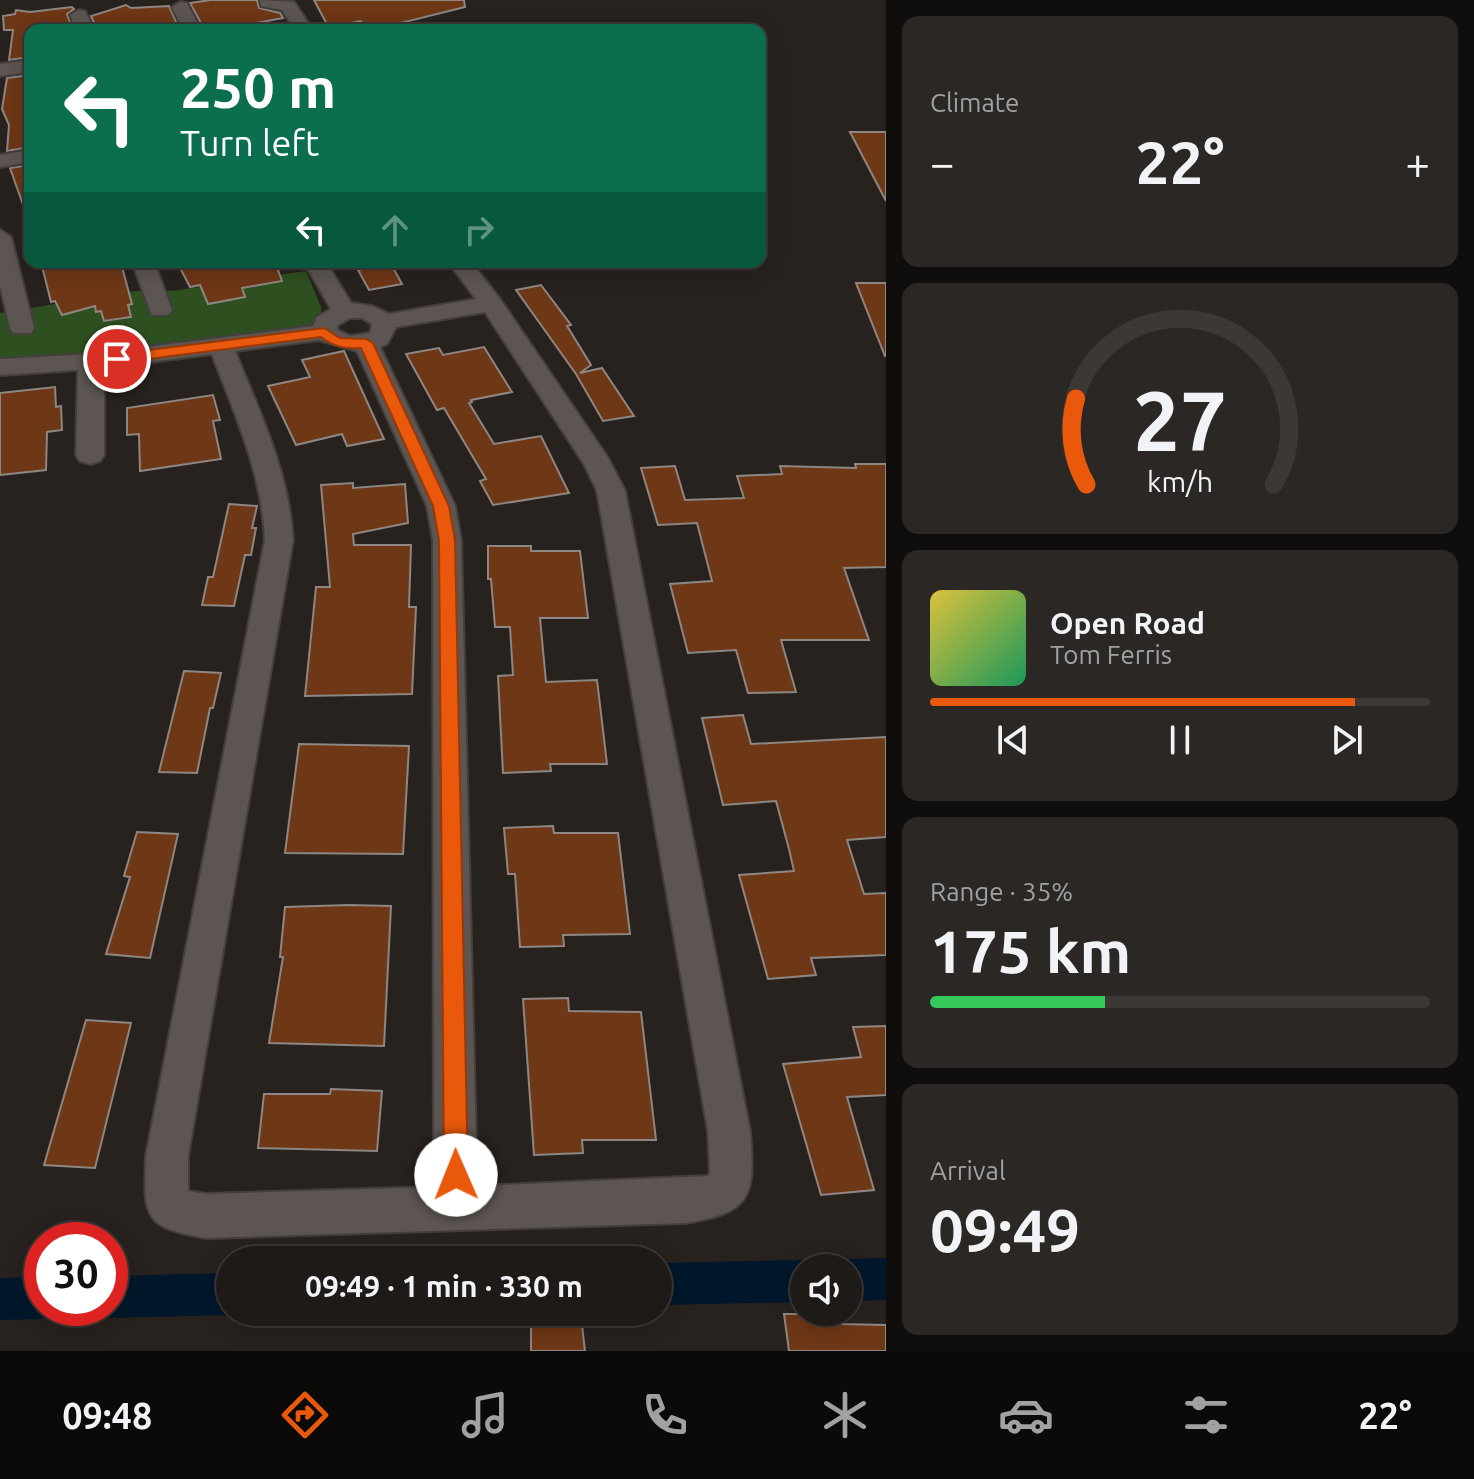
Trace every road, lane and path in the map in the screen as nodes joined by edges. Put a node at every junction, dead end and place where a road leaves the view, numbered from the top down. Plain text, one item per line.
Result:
1 (267, 2) dead end
2 (181, 7) dead end
3 (189, 24) edge
4 (300, 24) edge
5 (24, 67) edge
6 (0, 70) edge
7 (24, 157) edge
8 (0, 161) edge
9 (0, 237) edge
10 (145, 268) edge
11 (319, 268) edge
12 (464, 268) edge
13 (492, 304) junction
14 (160, 310) dead end
15 (344, 311) junction
16 (22, 328) dead end
17 (324, 332) junction
18 (375, 332) junction
19 (221, 346) junction
20 (91, 362) junction
21 (0, 367) edge
22 (90, 455) dead end
23 (456, 1207) junction

1 - 4 street
2 - 3 street
5 - 6 street
7 - 8 street
9 - 16 street
10 - 14 street
11 - 15 street
12 - 13 street
13 - 18 street
13 - 23 street
15 - 17 street
15 - 18 street
17 - 18 street
17 - 19 street
18 - 23 street
19 - 20 street
19 - 23 street
20 - 21 street
20 - 22 street

